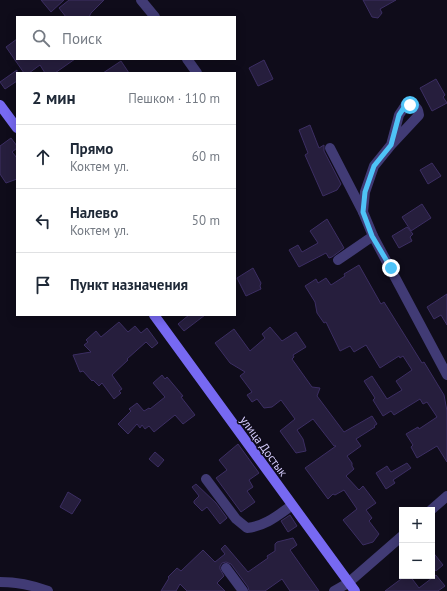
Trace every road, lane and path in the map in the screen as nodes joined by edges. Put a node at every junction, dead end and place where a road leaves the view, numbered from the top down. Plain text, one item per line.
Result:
1 (141, 0) edge
2 (154, 16) edge
3 (188, 60) edge
4 (196, 72) edge
5 (0, 105) edge
6 (16, 127) edge
7 (391, 145) dead end
8 (330, 148) dead end
9 (363, 212) junction
10 (372, 236) junction
11 (338, 260) dead end
12 (155, 316) edge
13 (447, 375) edge
14 (206, 479) dead end
15 (447, 496) edge
16 (291, 506) junction
17 (434, 507) edge
18 (399, 539) edge
19 (226, 568) dead end
20 (0, 582) edge
21 (352, 587) edge
22 (48, 591) edge
23 (243, 591) edge
24 (334, 591) edge

1 - 2 street
3 - 4 street
5 - 6 main road
7 - 9 street
8 - 9 street
9 - 10 street
10 - 11 street
10 - 13 street
12 - 16 main road, улица Достык
14 - 16 street
15 - 17 street
16 - 21 main road, улица Достык
18 - 21 street
19 - 23 street
20 - 22 street
21 - 24 street

